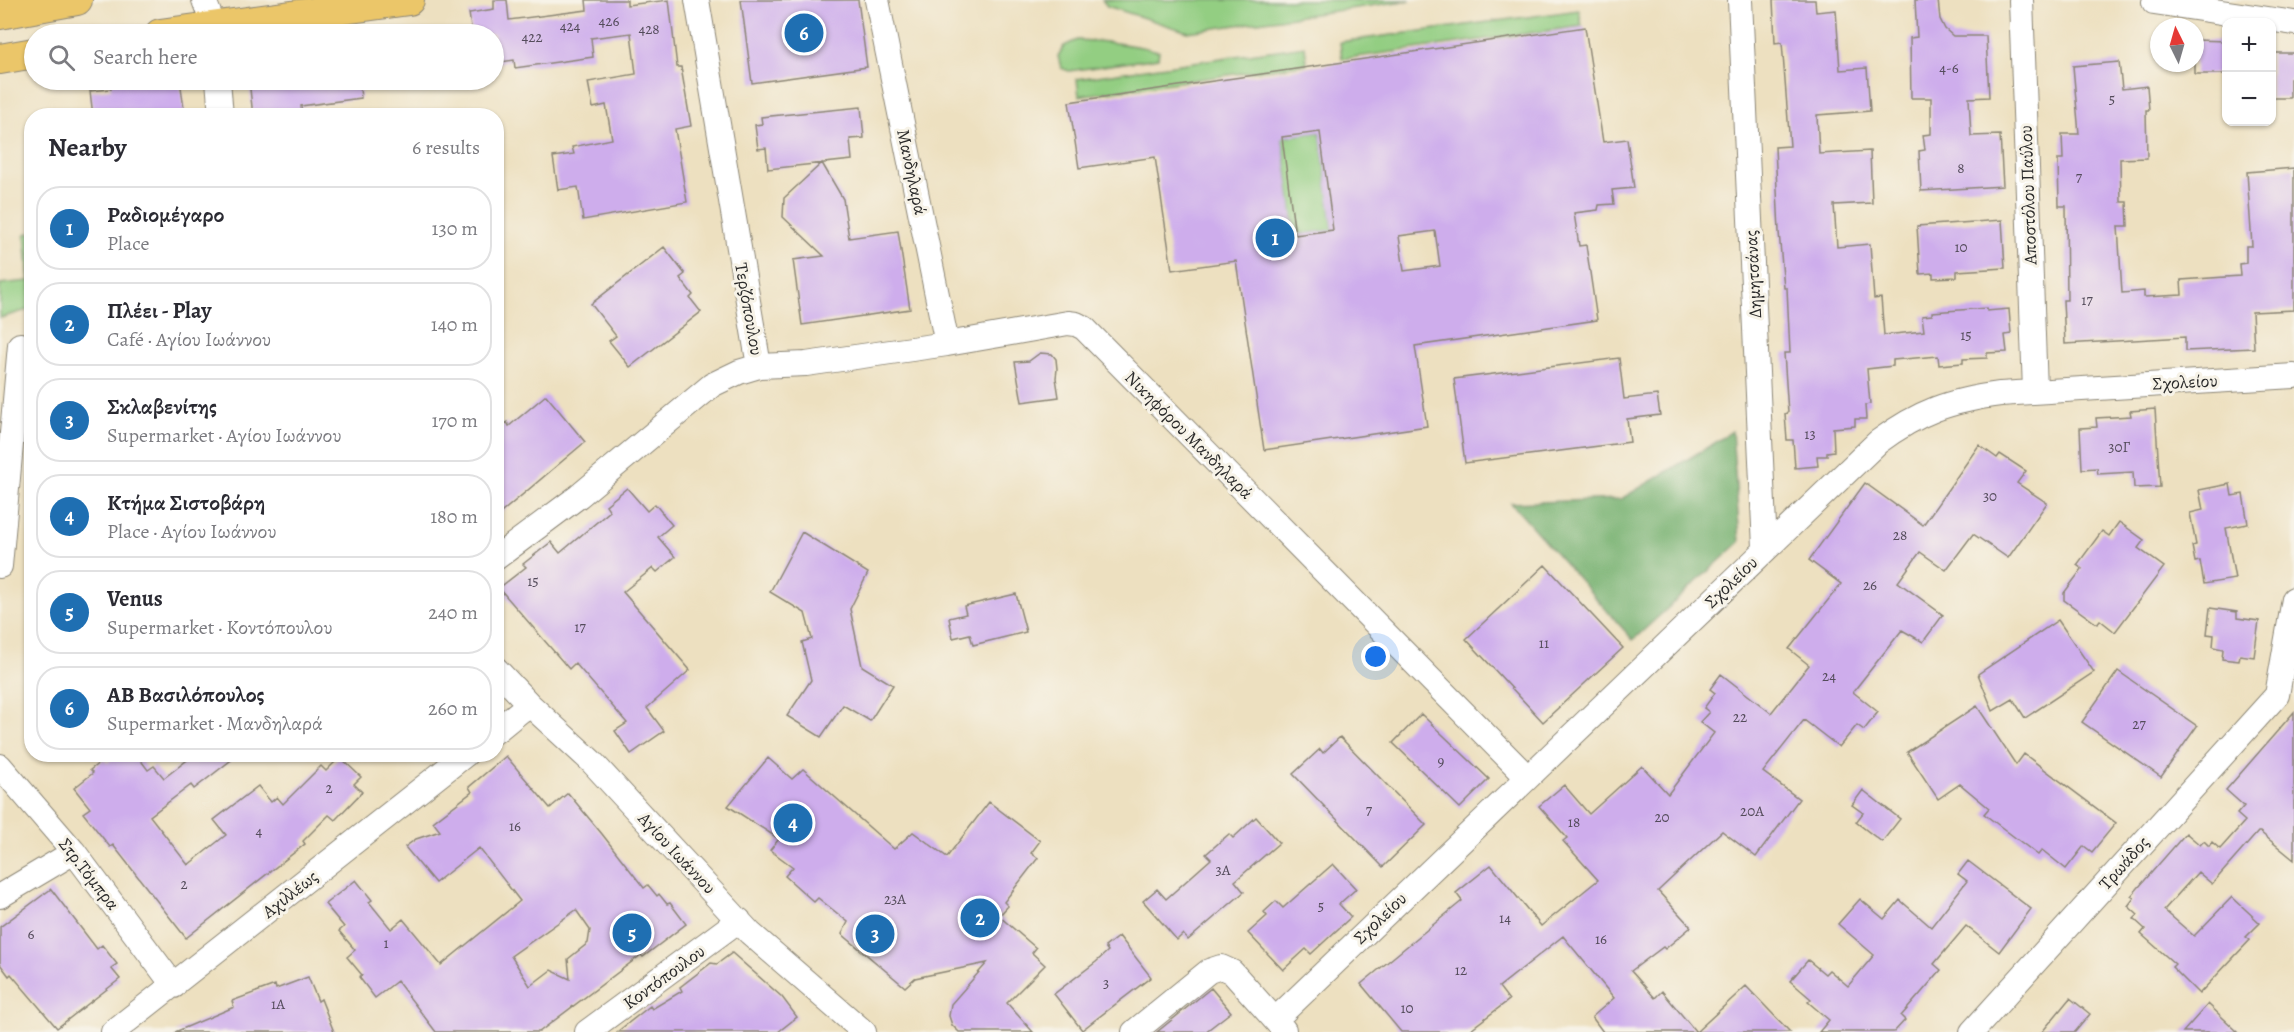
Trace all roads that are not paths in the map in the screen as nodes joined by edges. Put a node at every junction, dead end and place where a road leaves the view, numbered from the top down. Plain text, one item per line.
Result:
1 (77, 0) edge
2 (409, 0) edge
3 (697, 0) edge
4 (877, 0) edge
5 (1740, 0) edge
6 (2021, 0) edge
7 (2154, 2) dead end
8 (0, 14) edge
9 (211, 20) edge
10 (2294, 23) edge
11 (196, 24) edge
12 (24, 54) edge
13 (0, 58) edge
14 (219, 90) edge
15 (220, 108) edge
16 (947, 344) junction
17 (17, 346) edge
18 (759, 366) junction
19 (2294, 376) edge
20 (2035, 391) junction
21 (1765, 548) junction
22 (504, 552) edge
23 (0, 566) edge
24 (2294, 598) edge
25 (504, 677) edge
26 (2285, 700) edge
27 (530, 704) junction
28 (504, 725) edge
29 (456, 762) edge
30 (0, 766) edge
31 (1527, 777) junction
32 (74, 852) junction
33 (0, 896) edge
34 (739, 921) junction
35 (174, 986) junction
36 (1281, 1025) edge
37 (113, 1032) edge
38 (587, 1032) edge
39 (864, 1032) edge
40 (1134, 1032) edge
41 (1972, 1032) edge

1 - 8 main road
2 - 9 main road
3 - 18 street, Τερζόπουλου
4 - 16 street, Μανδηλαρά
5 - 21 street, Δημητσάνας
6 - 20 street, Αποστόλου Παύλου
7 - 10 street
9 - 11 main road
12 - 13 main road
14 - 15 street
16 - 18 street, Νικηφόρου Μανδηλαρά
16 - 31 street, Νικηφόρου Μανδηλαρά
17 - 23 street
18 - 22 street, Τερζόπουλου
19 - 20 street, Σχολείου
20 - 21 street, Σχολείου
21 - 31 street, Σχολείου
24 - 26 street
25 - 27 street, Αγίου Ιωάννου
26 - 41 street, Τρωάδος
27 - 28 street
27 - 34 street, Αγίου Ιωάννου
29 - 35 street, Αχιλλέως
30 - 32 street, Στρ.Τόμπρα
31 - 36 street, Σχολείου
32 - 33 street
32 - 35 street, Στρ.Τόμπρα
34 - 38 street, Κοντόπουλου
34 - 39 street, Αγίου Ιωάννου
35 - 37 street, Αχιλλέως
36 - 40 street, Σχολείου

